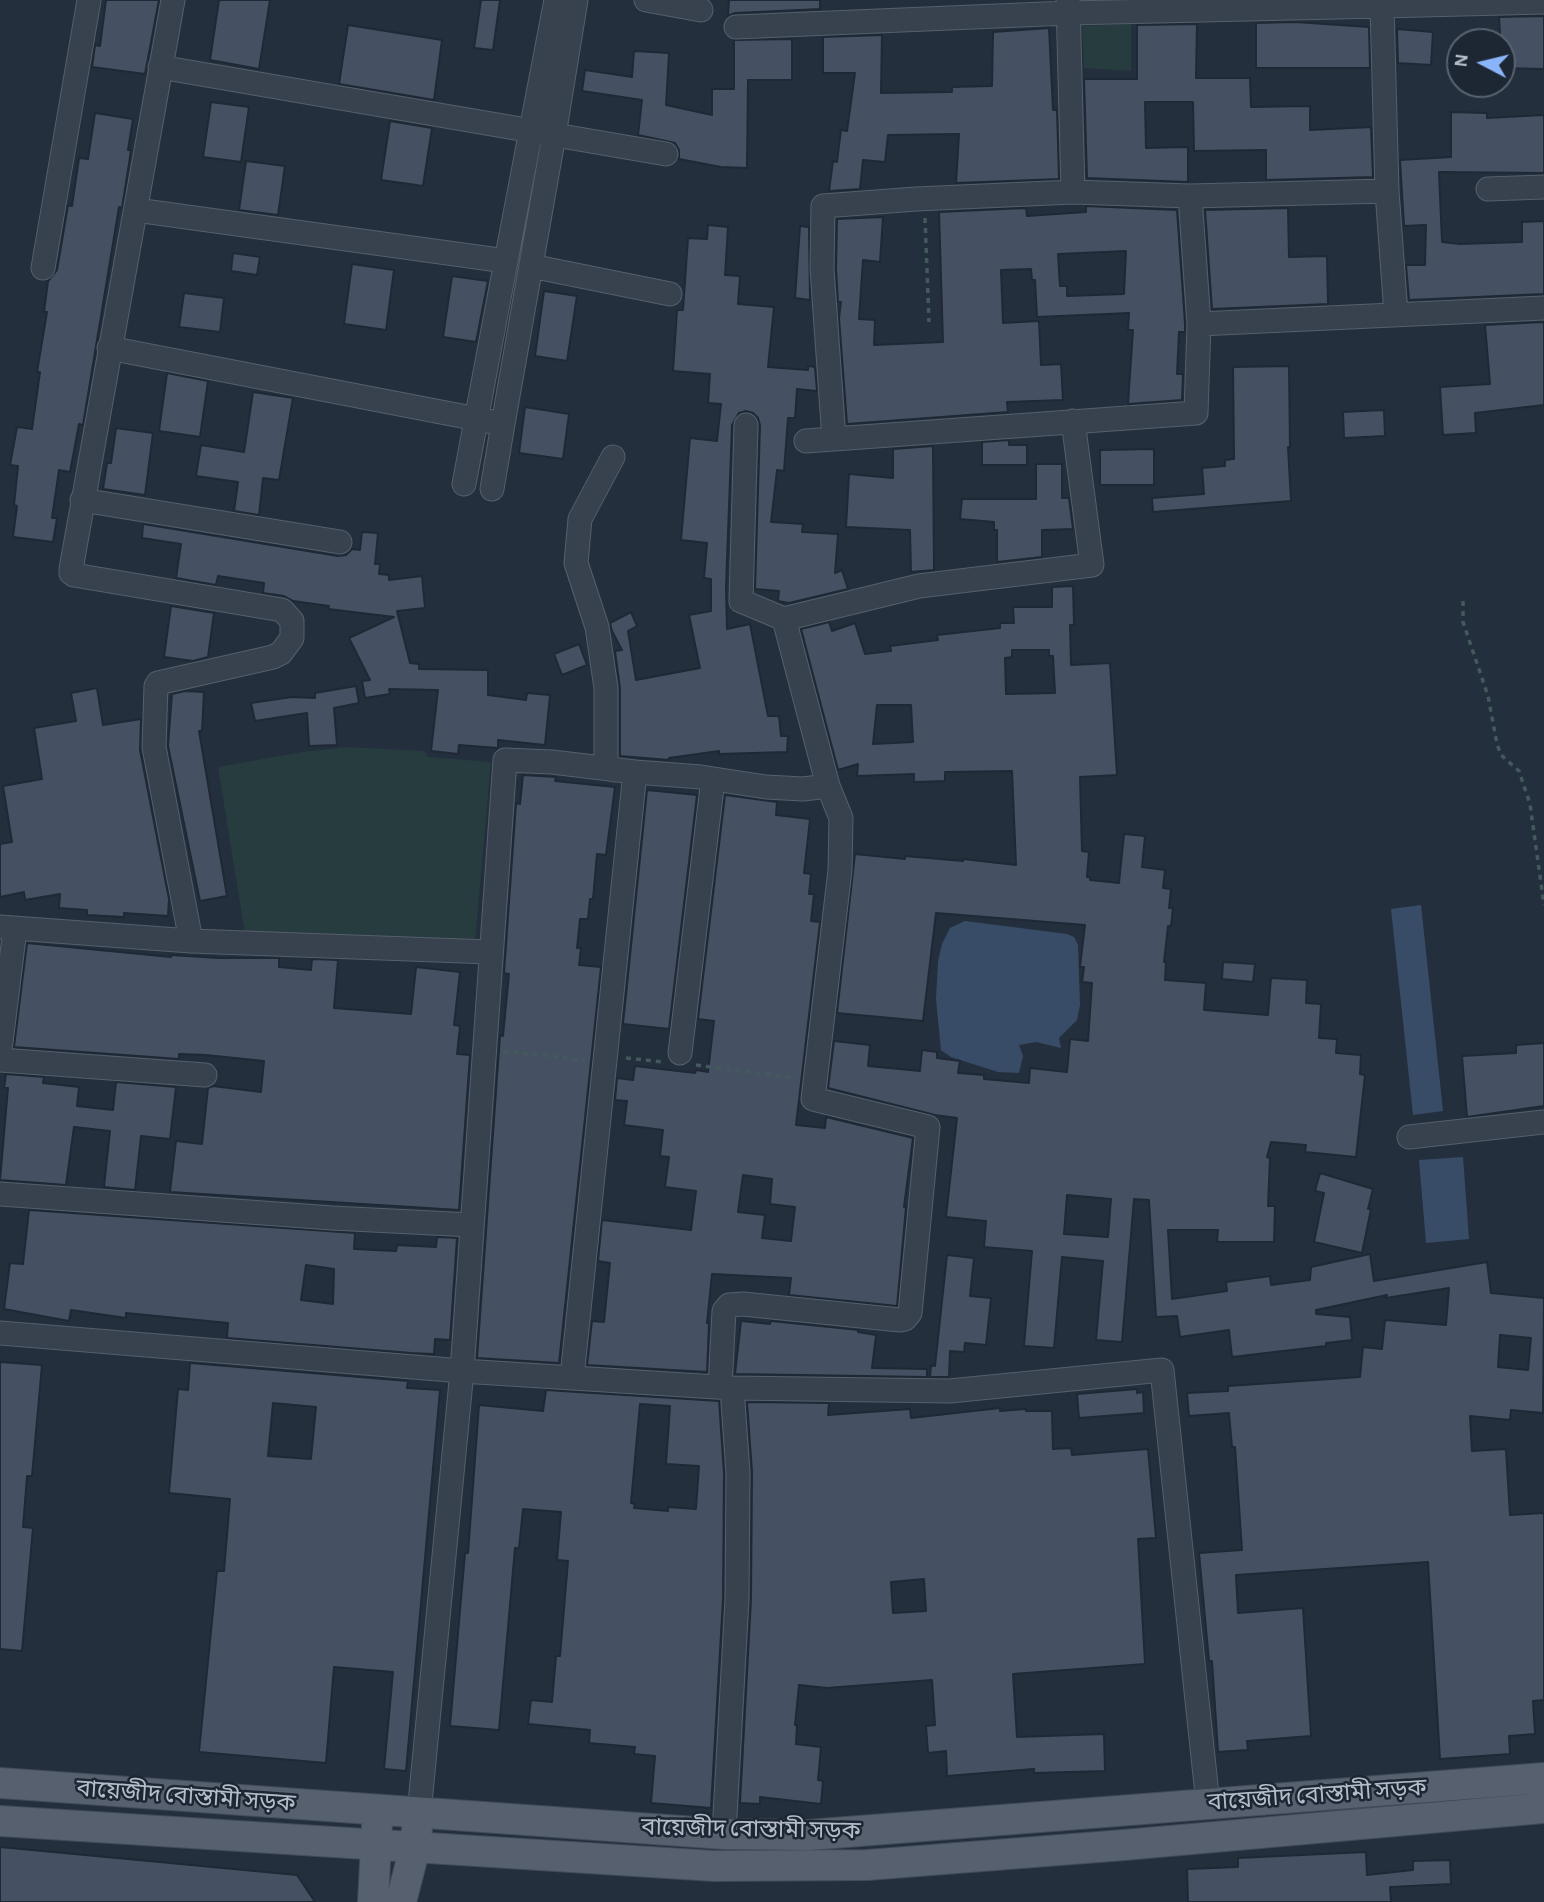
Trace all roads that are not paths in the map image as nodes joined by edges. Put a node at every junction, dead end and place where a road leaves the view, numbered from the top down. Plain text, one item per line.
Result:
1 (89, 0) edge
2 (173, 0) edge
3 (556, 0) edge
4 (576, 0) edge
5 (646, 0) edge
6 (1544, 2) edge
7 (1068, 6) edge
8 (1382, 6) junction
9 (701, 10) dead end
10 (736, 27) dead end
11 (160, 67) junction
12 (543, 133) junction
13 (666, 154) dead end
14 (1544, 187) edge
15 (1488, 189) dead end
16 (1387, 191) junction
17 (1073, 192) junction
18 (1190, 196) junction
19 (136, 210) junction
20 (506, 261) junction
21 (531, 266) junction
22 (43, 268) dead end
23 (670, 295) dead end
24 (1544, 308) edge
25 (1396, 314) junction
26 (1199, 324) junction
27 (109, 348) junction
28 (475, 418) junction
29 (1073, 421) junction
30 (503, 424) junction
31 (746, 425) dead end
32 (834, 439) junction
33 (806, 441) dead end
34 (613, 457) dead end
35 (464, 484) dead end
36 (492, 489) dead end
37 (82, 500) junction
38 (340, 542) dead end
39 (784, 619) junction
40 (625, 771) junction
41 (713, 779) junction
42 (828, 786) junction
43 (7, 928) edge
44 (191, 941) junction
45 (490, 952) junction
46 (0, 1050) edge
47 (0, 1060) edge
48 (679, 1060) road end
49 (205, 1074) dead end
50 (1544, 1122) edge
51 (1409, 1137) dead end
52 (0, 1194) edge
53 (472, 1225) junction
54 (0, 1333) edge
55 (462, 1371) junction
56 (572, 1377) junction
57 (726, 1388) junction
58 (1544, 1778) edge
59 (0, 1783) edge
60 (1208, 1804) junction
61 (1544, 1808) edge
62 (378, 1811) junction
63 (419, 1813) junction
64 (0, 1821) edge
65 (724, 1834) junction
66 (375, 1845) junction
67 (415, 1847) junction
68 (373, 1902) edge
69 (401, 1902) edge

1 - 22 street
2 - 11 street
3 - 12 street
4 - 12 street
5 - 9 street
6 - 8 street
7 - 8 street
7 - 10 street
7 - 17 street
8 - 16 street
11 - 12 street
11 - 19 street
12 - 13 street
12 - 20 street
12 - 21 street
14 - 15 street
16 - 18 street
16 - 25 street
17 - 18 street
17 - 32 street
18 - 26 street
19 - 20 street
19 - 27 street
20 - 28 street
21 - 23 street
21 - 30 street
24 - 25 street
25 - 26 street
26 - 29 street
27 - 28 street
27 - 37 street
28 - 30 street
28 - 35 street
29 - 32 street
29 - 39 street
30 - 36 street
31 - 39 street
32 - 33 street
34 - 40 street
37 - 38 street
37 - 44 street
39 - 42 street
40 - 41 street
40 - 45 street
40 - 56 street
41 - 42 street
41 - 48 street
42 - 57 street
43 - 44 street
43 - 46 street
44 - 45 street
45 - 53 street
47 - 49 street
50 - 51 street
52 - 53 street
53 - 55 street
54 - 55 street
55 - 56 street
55 - 63 street
56 - 57 street
57 - 60 street
57 - 65 street
58 - 60 main road, বায়েজীদ বোস্তামী সড়ক
59 - 62 main road, বায়েজীদ বোস্তামী সড়ক
60 - 65 main road, বায়েজীদ বোস্তামী সড়ক
61 - 67 main road, বায়েজীদ বোস্তামী সড়ক
62 - 63 main road, বায়েজীদ বোস্তামী সড়ক
62 - 66 main road
63 - 65 main road, বায়েজীদ বোস্তামী সড়ক
63 - 67 main road
64 - 66 main road, বায়েজীদ বোস্তামী সড়ক
66 - 67 main road, বায়েজীদ বোস্তামী সড়ক
66 - 68 main road
67 - 69 main road

